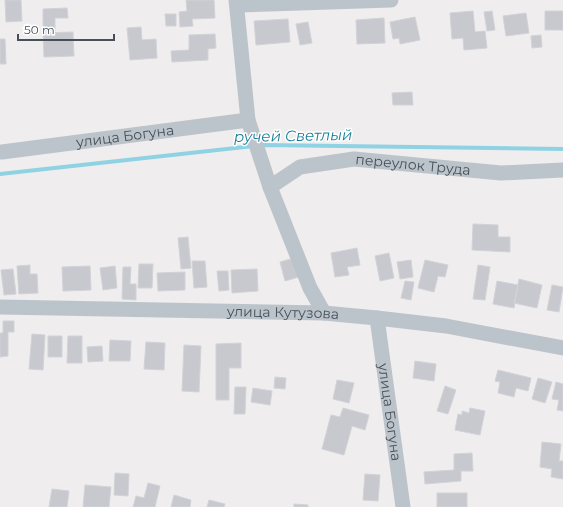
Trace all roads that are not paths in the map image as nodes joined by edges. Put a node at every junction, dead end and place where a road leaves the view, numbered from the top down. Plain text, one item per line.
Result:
1 (391, 0) edge
2 (237, 2) edge
3 (248, 120) junction
4 (2, 152) dead end
5 (563, 170) edge
6 (270, 187) junction
7 (0, 307) edge
8 (324, 313) junction
9 (377, 318) junction
10 (563, 348) edge
11 (403, 507) edge

1 - 2 street
2 - 3 street
3 - 4 street, улица Богуна
3 - 6 street
5 - 6 street, переулок Труда
6 - 8 street
7 - 8 street, улица Кутузова
8 - 9 street, улица Кутузова
9 - 10 street, улица Кутузова
9 - 11 street, улица Богуна

